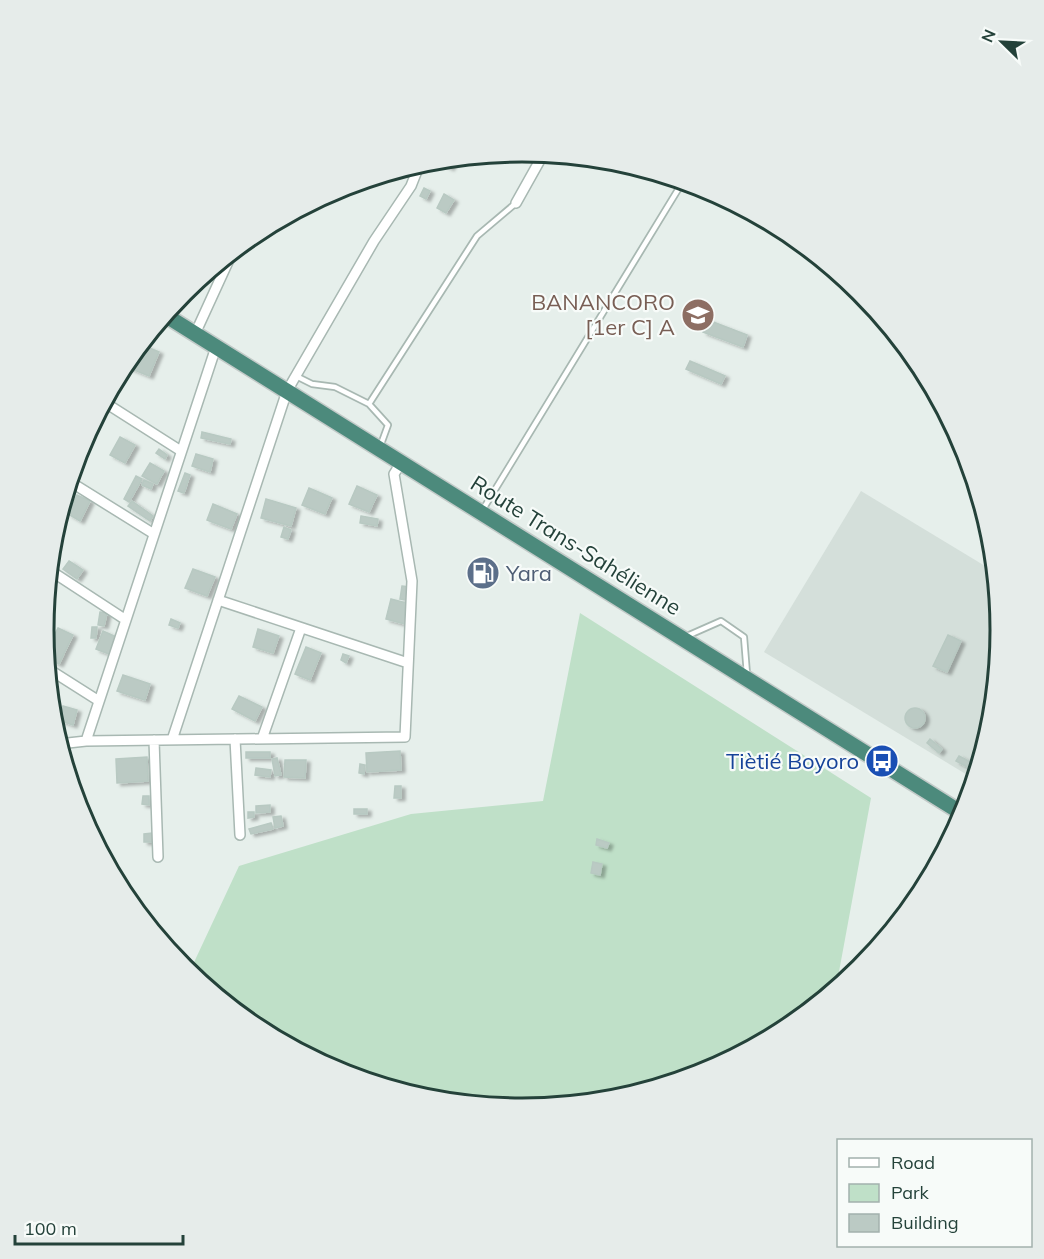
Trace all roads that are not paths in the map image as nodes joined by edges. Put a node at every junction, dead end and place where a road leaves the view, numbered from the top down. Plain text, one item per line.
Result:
1 (539, 163) edge
2 (416, 174) edge
3 (679, 189) edge
4 (516, 203) joint
5 (225, 268) edge
6 (172, 319) edge
7 (195, 334) junction
8 (216, 347) junction
9 (296, 376) junction
10 (287, 392) junction
11 (369, 404) junction
12 (111, 406) edge
13 (379, 449) junction
14 (181, 451) junction
15 (401, 463) junction
16 (77, 486) edge
17 (481, 513) junction
18 (154, 534) junction
19 (57, 575) edge
20 (218, 600) junction
21 (126, 620) junction
22 (301, 628) junction
23 (682, 638) junction
24 (408, 663) junction
25 (56, 674) edge
26 (748, 680) junction
27 (99, 701) junction
28 (235, 739) junction
29 (262, 739) junction
30 (154, 740) junction
31 (172, 740) junction
32 (86, 741) junction
33 (68, 743) edge
34 (954, 809) edge
35 (240, 835) dead end
36 (158, 857) dead end

1 - 4 street
2 - 9 street
3 - 17 lane
4 - 11 lane
5 - 7 street
6 - 7 highway, Route Trans-Sahélienne
7 - 8 highway, Route Trans-Sahélienne
8 - 10 highway, Route Trans-Sahélienne
8 - 14 street
9 - 10 street
9 - 11 lane
10 - 13 highway, Route Trans-Sahélienne
10 - 20 street
11 - 13 lane
12 - 14 street
13 - 15 highway, Route Trans-Sahélienne
14 - 18 street
15 - 17 highway, Route Trans-Sahélienne
15 - 24 street
16 - 18 street
17 - 23 highway, Route Trans-Sahélienne
18 - 21 street
19 - 21 street
20 - 22 street
20 - 31 street
21 - 27 street
22 - 24 street
22 - 29 street
23 - 26 highway, Route Trans-Sahélienne
23 - 26 lane
24 - 29 street
25 - 27 street
26 - 34 highway, Route Trans-Sahélienne
27 - 32 street
28 - 29 street
28 - 31 street
28 - 35 street
30 - 31 street
30 - 32 street
30 - 36 street
32 - 33 street

